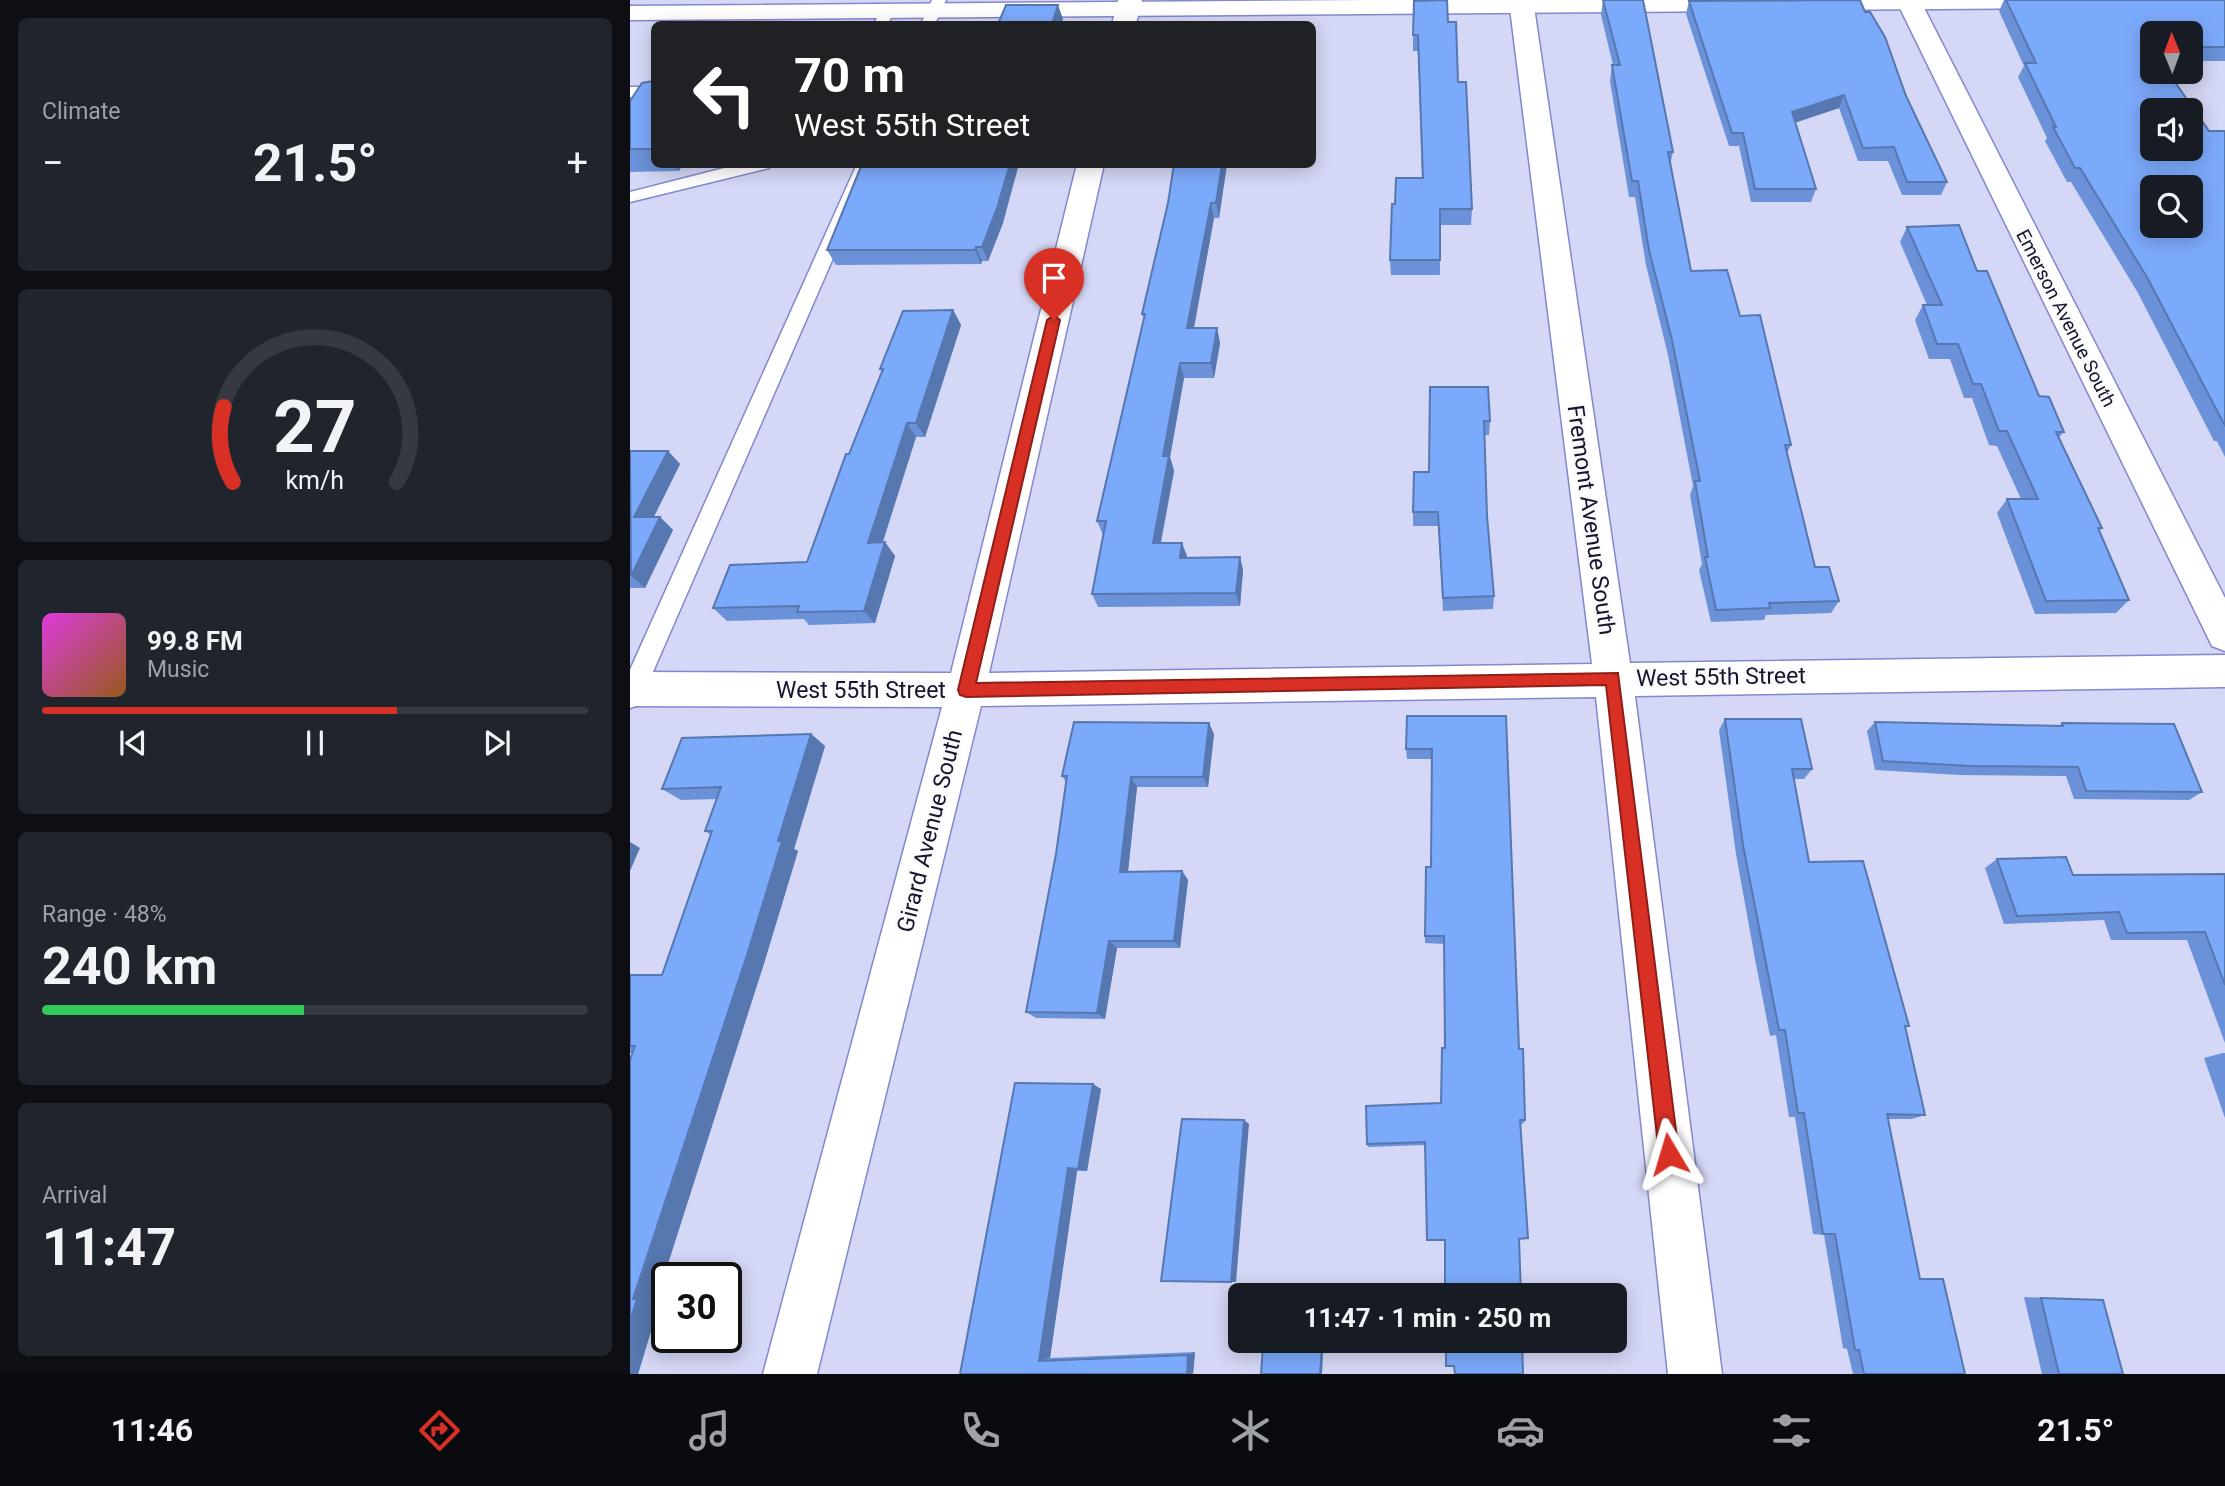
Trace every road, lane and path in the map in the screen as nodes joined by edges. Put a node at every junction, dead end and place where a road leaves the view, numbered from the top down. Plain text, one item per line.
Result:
1 (1908, 1) edge
2 (2077, 1) edge
3 (1716, 2) edge
4 (1522, 3) edge
5 (1323, 4) edge
6 (1758, 4) edge
7 (1786, 4) edge
8 (740, 6) edge
9 (1127, 11) edge
10 (934, 12) edge
11 (630, 13) edge
12 (884, 18) edge
13 (630, 92) edge
14 (651, 92) edge
15 (747, 168) edge
16 (864, 168) edge
17 (1089, 168) edge
18 (630, 197) edge
19 (2225, 635) edge
20 (2225, 671) edge
21 (1613, 678) junction
22 (966, 690) junction
23 (631, 692) edge
24 (790, 1374) edge
25 (1695, 1374) edge

1 - 2 street
1 - 7 street
1 - 19 street, Emerson Avenue South
3 - 4 street
3 - 6 street
4 - 5 street
4 - 21 street, Fremont Avenue South
5 - 9 street
8 - 11 street
8 - 12 street
9 - 10 street
10 - 12 street
13 - 14 lane
15 - 18 lane
16 - 23 lane
17 - 22 street, Girard Avenue South
20 - 21 street, West 55th Street
21 - 22 street, West 55th Street
21 - 25 street, Fremont Avenue South
22 - 23 street, West 55th Street
22 - 24 street, Girard Avenue South

